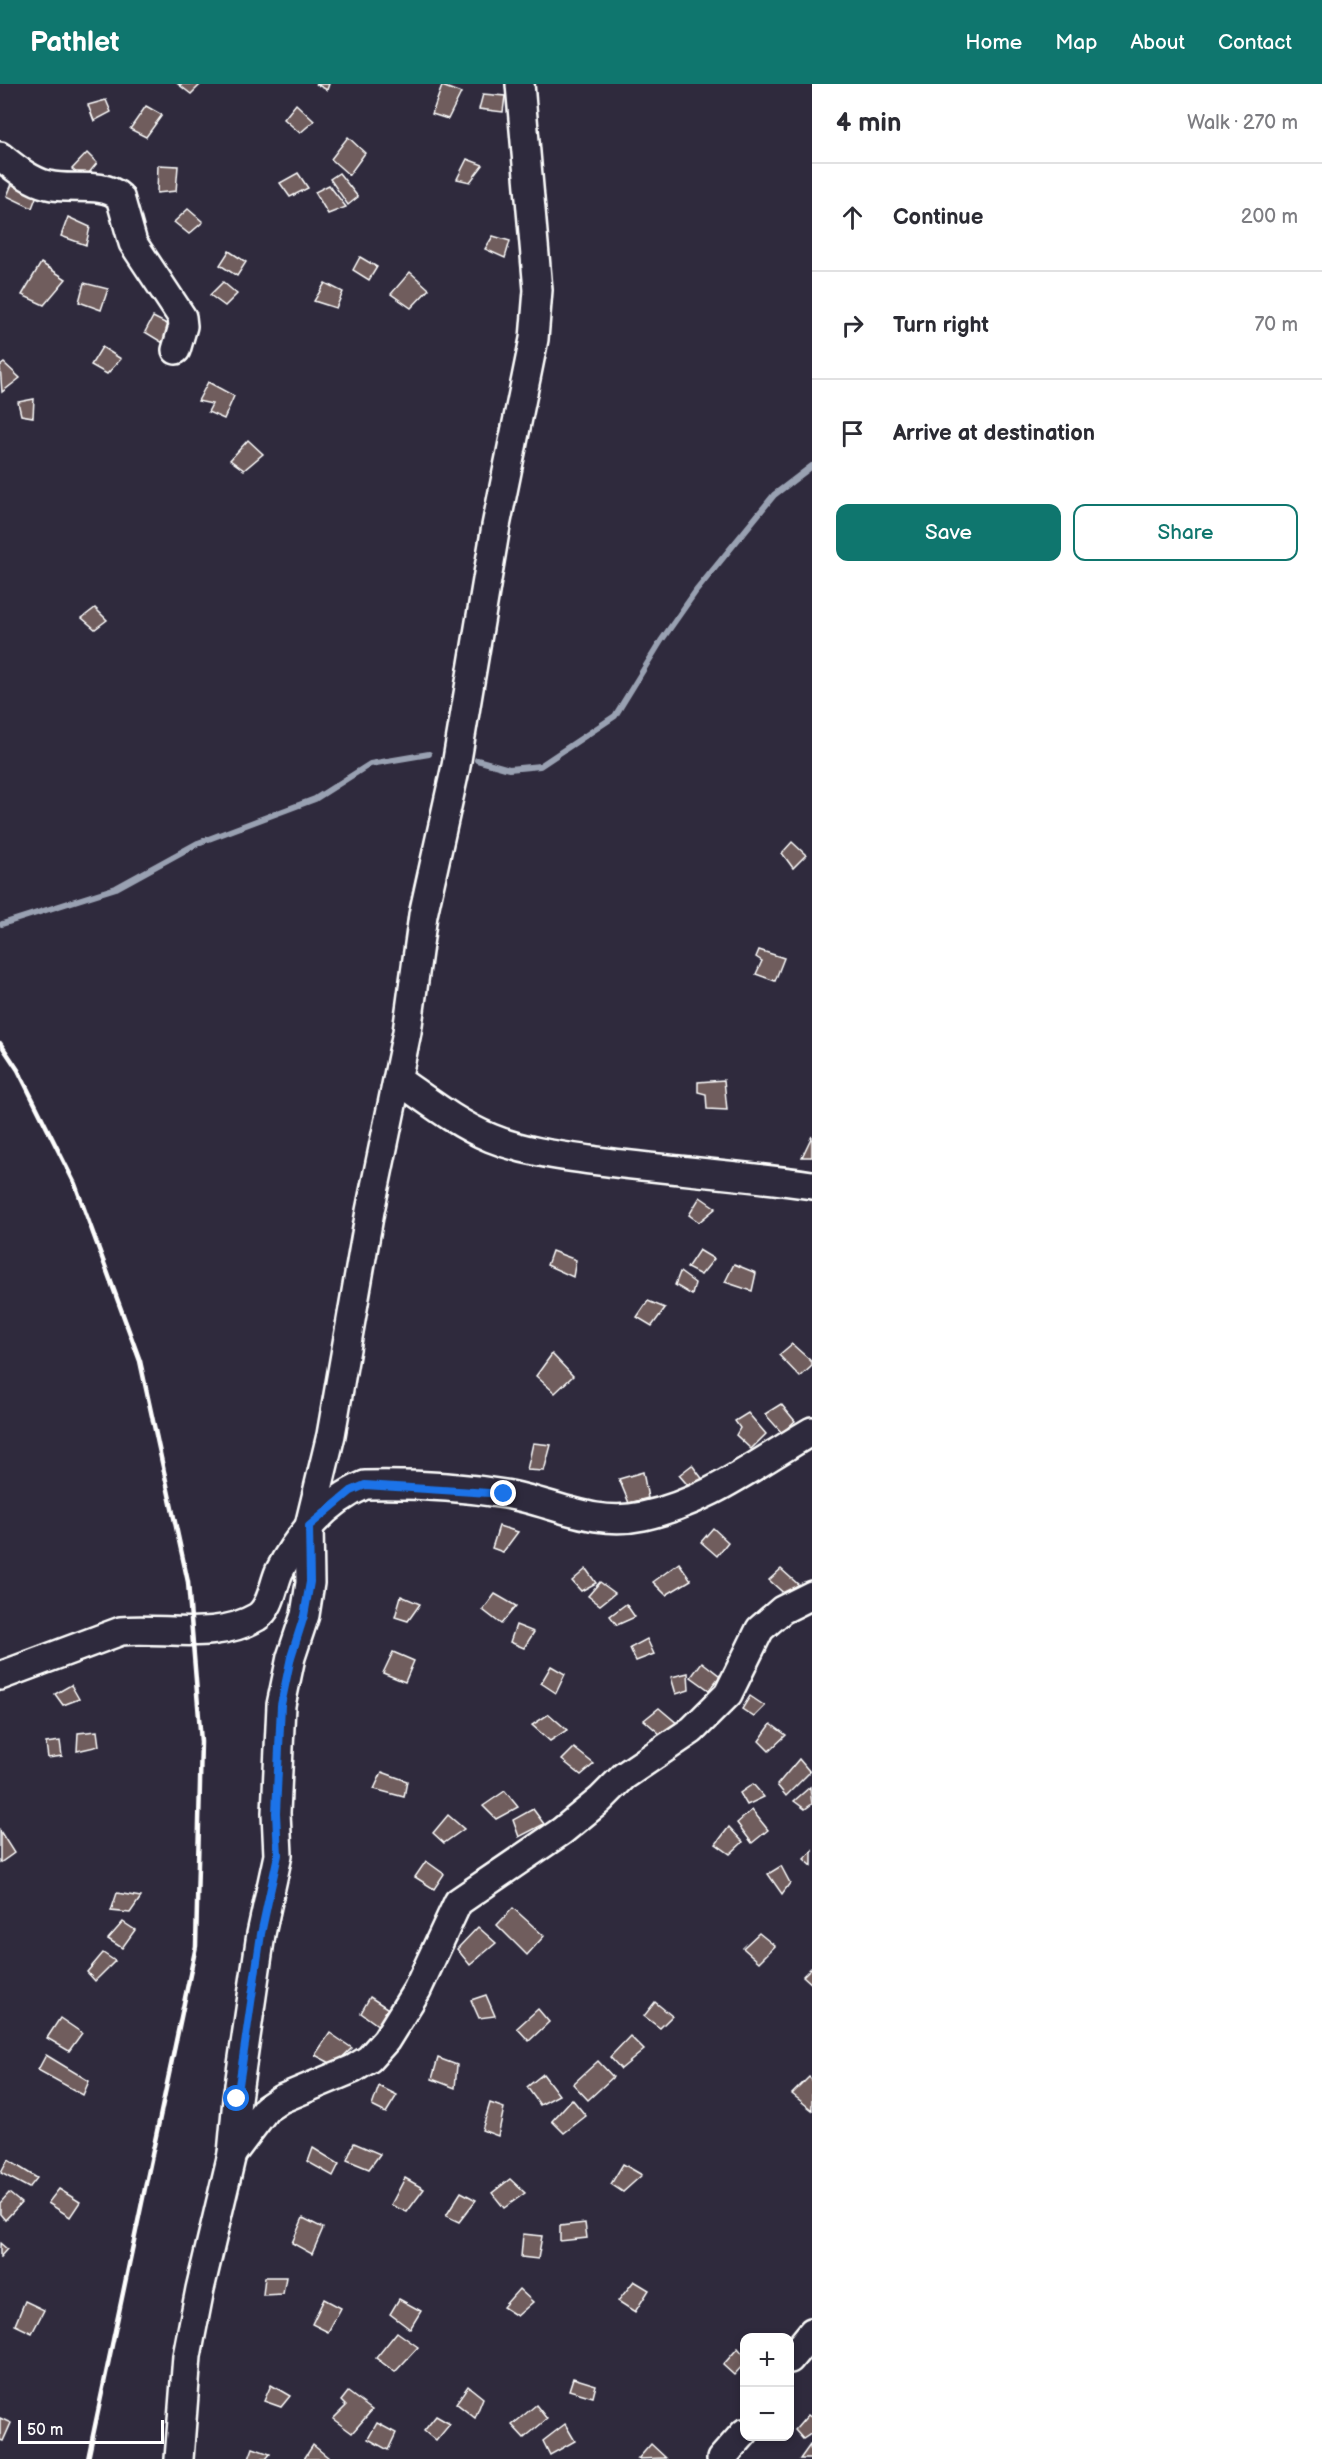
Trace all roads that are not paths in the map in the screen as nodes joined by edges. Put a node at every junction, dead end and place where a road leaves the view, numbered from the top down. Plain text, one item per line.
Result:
1 (520, 84) edge
2 (0, 156) edge
3 (176, 350) dead end
4 (398, 1080) junction
5 (812, 1185) edge
6 (812, 1431) edge
7 (309, 1526) junction
8 (812, 1595) edge
9 (0, 1676) edge
10 (232, 2154) junction
11 (812, 2332) edge
12 (794, 2353) edge
13 (740, 2438) edge
14 (184, 2458) edge
15 (721, 2459) edge

1 - 4 street
2 - 3 street
4 - 5 street
4 - 7 street
6 - 7 street
7 - 9 street
7 - 10 street
8 - 10 street
10 - 14 street
11 - 12 street
13 - 15 street

